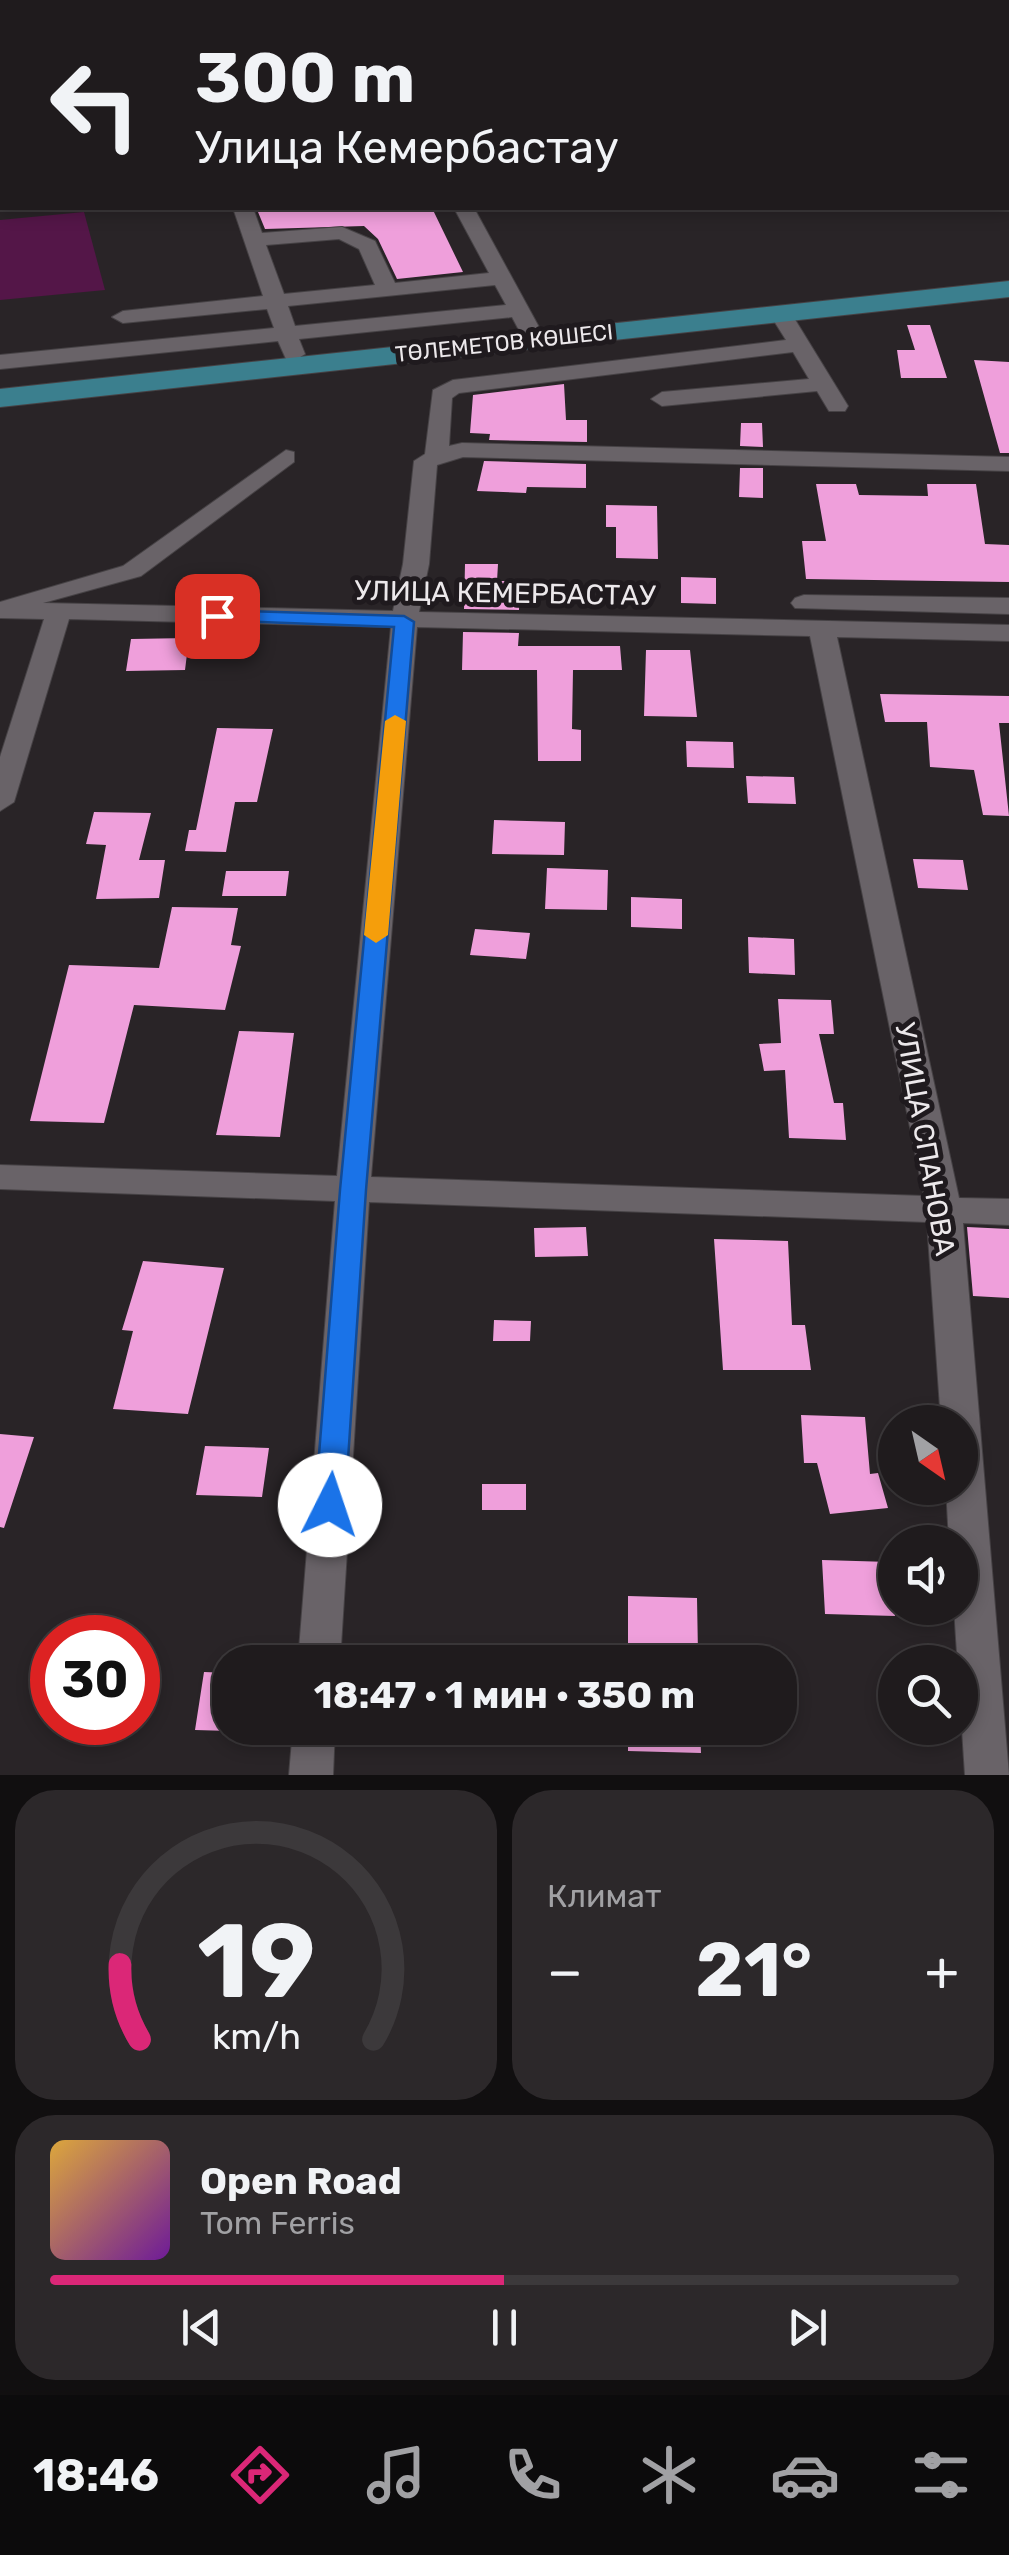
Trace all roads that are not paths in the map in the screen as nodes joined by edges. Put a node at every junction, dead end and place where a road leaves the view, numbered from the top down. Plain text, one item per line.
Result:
1 (244, 210) edge
2 (465, 210) edge
3 (254, 240) junction
4 (503, 278) junction
5 (1009, 279) edge
6 (386, 289) junction
7 (1009, 289) edge
8 (276, 300) junction
9 (780, 314) junction
10 (123, 317) dead end
11 (524, 320) junction
12 (291, 343) junction
13 (799, 345) junction
14 (0, 362) edge
15 (823, 384) junction
16 (0, 385) edge
17 (0, 398) edge
18 (662, 399) dead end
19 (836, 406) dead end
20 (437, 454) junction
21 (286, 457) dead end
22 (1009, 464) edge
23 (1009, 606) edge
24 (0, 608) edge
25 (59, 611) junction
26 (813, 616) junction
27 (917, 618) junction
28 (404, 622) junction
29 (1009, 633) edge
30 (0, 802) edge
31 (0, 1177) edge
32 (353, 1190) junction
33 (944, 1210) junction
34 (1009, 1212) edge
35 (320, 1645) edge
36 (313, 1745) edge
37 (311, 1775) edge
38 (987, 1775) edge

1 - 3 street
2 - 4 street
3 - 6 street
3 - 8 street
4 - 6 street
4 - 11 street
5 - 11 main road, ТӨЛЕМЕТОВ КӨШЕСІ
6 - 8 street
7 - 9 main road, ТӨЛЕМЕТОВ КӨШЕСІ
8 - 10 street
8 - 12 street
9 - 13 street
9 - 17 main road, ТӨЛЕМЕТОВ КӨШЕСІ
11 - 12 main road, ТӨЛЕМЕТОВ КӨШЕСІ
12 - 14 street
12 - 16 main road, ТӨЛЕМЕТОВ КӨШЕСІ
13 - 15 street
13 - 20 street
15 - 18 street
15 - 19 street
20 - 22 street
20 - 28 street
21 - 24 street
23 - 27 street
24 - 25 street, УЛИЦА КЕМЕРБАСТАУ
25 - 28 street, УЛИЦА КЕМЕРБАСТАУ
25 - 30 street
26 - 27 street, УЛИЦА КЕМЕРБАСТАУ
26 - 28 street, УЛИЦА КЕМЕРБАСТАУ
26 - 33 street, УЛИЦА СПАНОВА
27 - 29 street, УЛИЦА КЕМЕРБАСТАУ
28 - 32 street
31 - 32 street
32 - 33 street
32 - 35 street
33 - 34 street
33 - 38 street, УЛИЦА СПАНОВА
36 - 37 street

